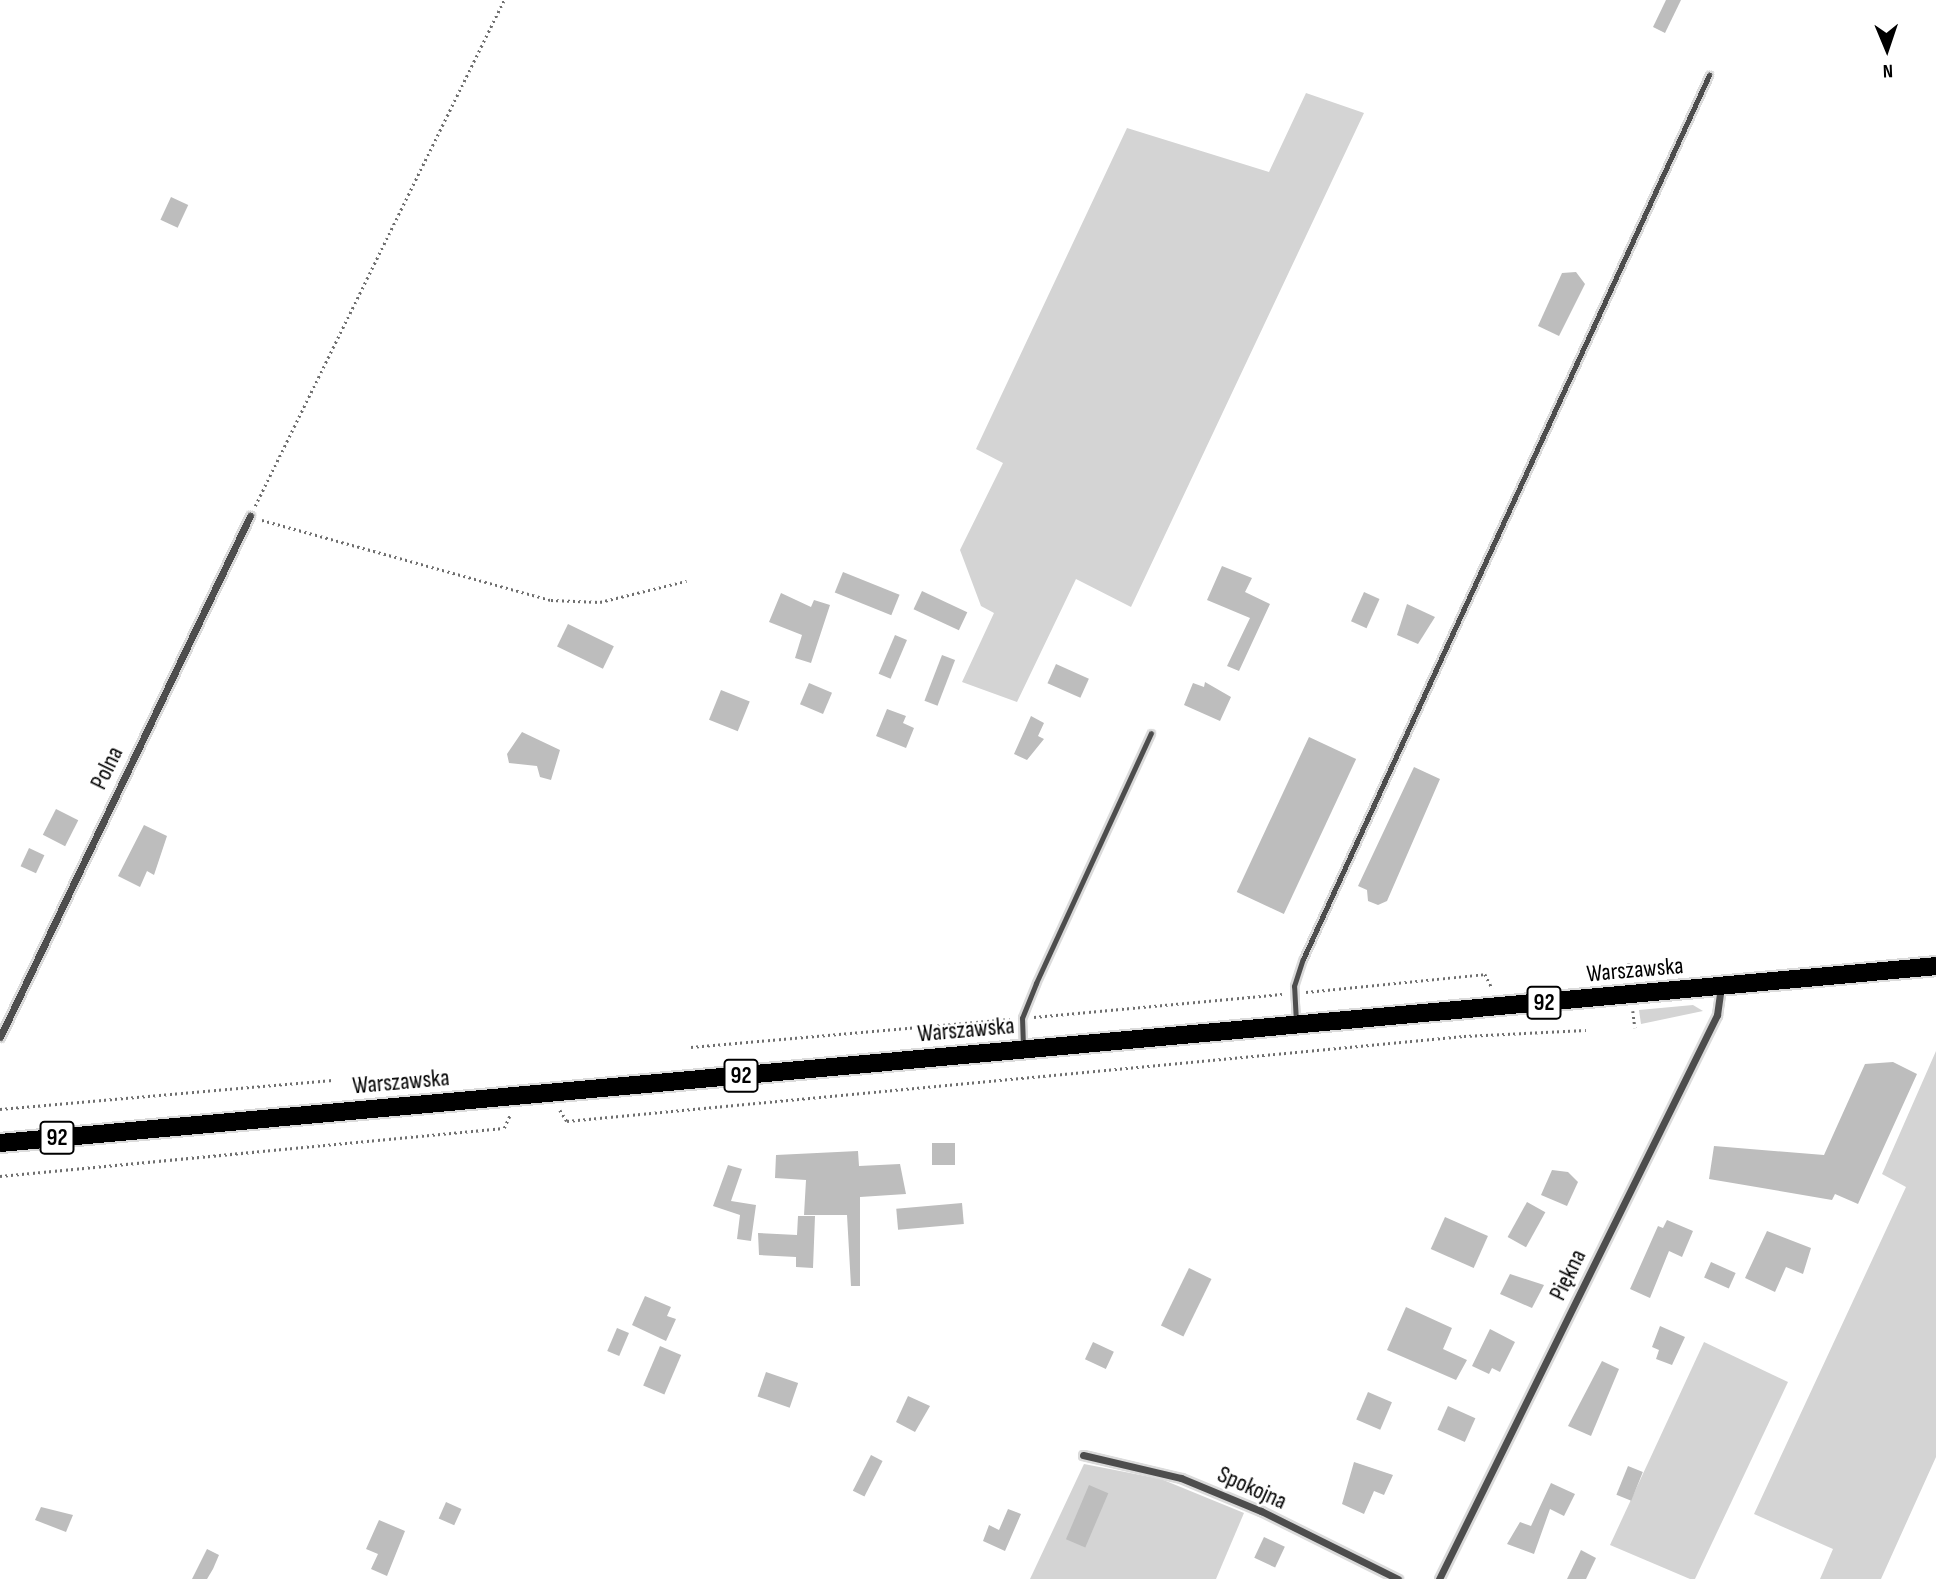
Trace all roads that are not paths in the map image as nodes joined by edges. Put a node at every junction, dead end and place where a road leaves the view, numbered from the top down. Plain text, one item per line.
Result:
1 (1709, 75) dead end
2 (250, 516) road end
3 (1150, 733) dead end
4 (1936, 966) edge
5 (1721, 986) junction
6 (1296, 1026) junction
7 (0, 1037) edge
8 (1024, 1049) junction
9 (0, 1143) edge
10 (1083, 1455) dead end
11 (1398, 1579) edge
12 (1439, 1579) edge

1 - 6 lane
2 - 7 street, Polna
3 - 8 lane
4 - 5 main road, Warszawska / 92
5 - 6 main road, Warszawska / 92
5 - 12 street, Piękna
6 - 8 main road, Warszawska / 92
8 - 9 main road, Warszawska / 92
10 - 11 street, Spokojna

